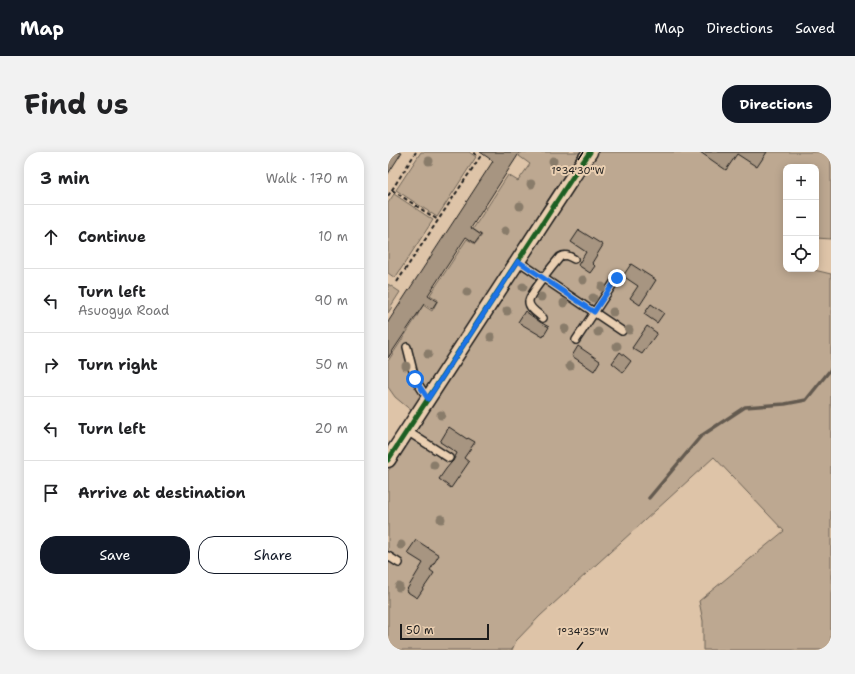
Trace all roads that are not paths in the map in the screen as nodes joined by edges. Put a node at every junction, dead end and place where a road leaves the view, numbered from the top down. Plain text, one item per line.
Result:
1 (590, 152) edge
2 (574, 259) dead end
3 (518, 261) junction
4 (543, 278) junction
5 (617, 278) dead end
6 (594, 312) junction
7 (543, 318) dead end
8 (622, 330) dead end
9 (576, 340) dead end
10 (407, 347) dead end
11 (428, 399) junction
12 (407, 431) junction
13 (449, 458) dead end
14 (388, 460) edge
15 (388, 556) edge
16 (399, 563) dead end

1 - 3 street
2 - 4 lane
3 - 4 lane
3 - 11 street
4 - 6 lane
4 - 7 lane
5 - 6 lane
6 - 8 lane
6 - 9 lane
10 - 11 lane
11 - 12 street
12 - 13 lane
12 - 14 street
15 - 16 lane

